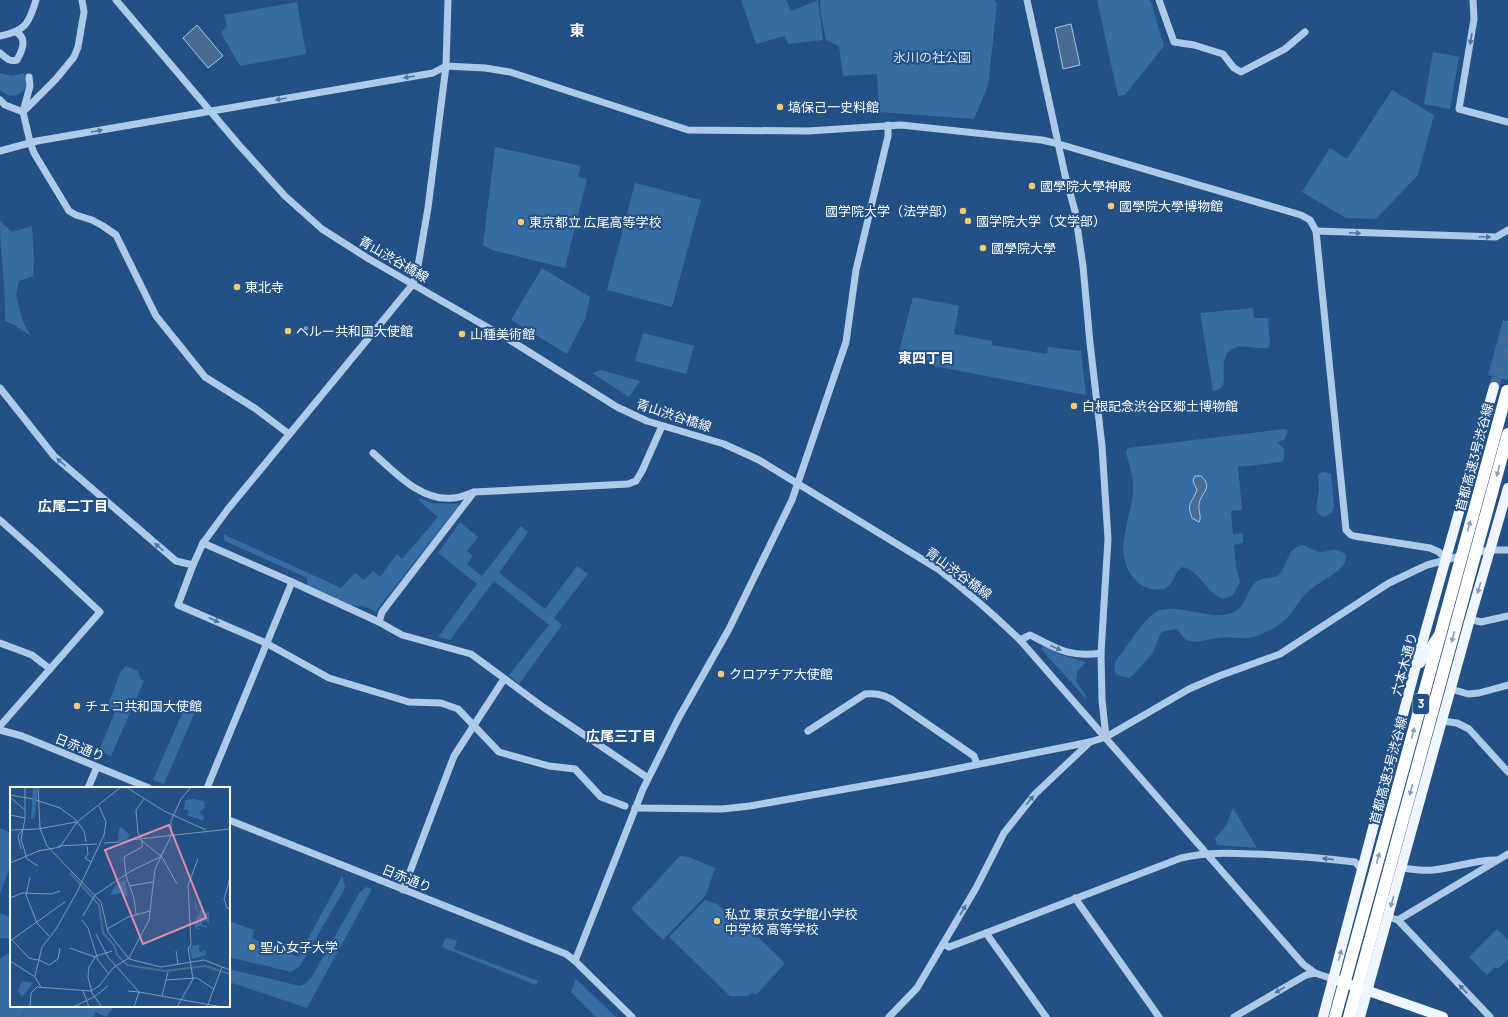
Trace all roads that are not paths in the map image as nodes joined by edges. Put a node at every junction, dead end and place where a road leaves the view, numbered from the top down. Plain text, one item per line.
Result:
1 (36, 0) edge
2 (82, 0) edge
3 (116, 0) edge
4 (448, 0) edge
5 (1027, 0) edge
6 (1158, 0) edge
7 (1473, 0) edge
8 (16, 32) junction
9 (1305, 32) dead end
10 (0, 36) edge
11 (0, 53) edge
12 (10, 61) junction
13 (19, 65) dead end
14 (4, 66) dead end
15 (446, 66) junction
16 (29, 77) dead end
17 (0, 100) edge
18 (210, 111) junction
19 (23, 112) junction
20 (1508, 122) edge
21 (888, 125) junction
22 (30, 142) junction
23 (1059, 144) junction
24 (0, 151) edge
25 (1508, 230) edge
26 (1316, 231) junction
27 (413, 284) junction
28 (0, 388) edge
29 (1494, 388) tunnel mouth
30 (1507, 391) tunnel mouth
31 (662, 426) junction
32 (289, 434) junction
33 (1508, 434) edge
34 (373, 453) dead end
35 (798, 484) junction
36 (1508, 488) edge
37 (474, 492) junction
38 (0, 520) edge
39 (203, 543) junction
40 (1490, 550) junction
41 (1508, 550) edge
42 (1469, 554) junction
43 (1446, 559) junction
44 (193, 565) junction
45 (292, 582) junction
46 (1508, 616) edge
47 (1470, 619) junction
48 (379, 622) junction
49 (1020, 640) junction
50 (0, 643) edge
51 (266, 643) junction
52 (1101, 653) junction
53 (50, 669) junction
54 (1415, 671) junction
55 (504, 678) junction
56 (1508, 685) edge
57 (1451, 689) junction
58 (1442, 721) junction
59 (474, 724) junction
60 (0, 726) edge
61 (0, 730) edge
62 (808, 731) dead end
63 (1106, 737) junction
64 (1090, 742) junction
65 (977, 764) junction
66 (97, 767) junction
67 (1508, 772) edge
68 (648, 778) junction
69 (88, 787) edge
70 (147, 787) edge
71 (207, 787) edge
72 (625, 806) dead end
73 (635, 808) junction
74 (230, 820) edge
75 (1207, 854) junction
76 (1508, 854) edge
77 (1497, 860) junction
78 (1401, 868) junction
79 (1362, 871) junction
80 (403, 890) junction
81 (1075, 898) junction
82 (1388, 917) junction
83 (1398, 920) junction
84 (986, 933) junction
85 (943, 944) junction
86 (575, 961) junction
87 (1315, 973) junction
88 (1333, 979) junction
89 (1352, 985) junction
90 (1367, 990) junction
91 (632, 1017) edge
92 (889, 1017) edge
93 (1046, 1017) edge
94 (1159, 1017) edge
95 (1234, 1017) edge
96 (1323, 1017) edge
97 (1334, 1017) edge
98 (1338, 1017) edge
99 (1343, 1017) edge
100 (1349, 1017) edge
101 (1360, 1017) edge
102 (1443, 1017) edge
103 (1490, 1017) edge

1 - 8 street
2 - 19 street
3 - 18 street, 青山渋谷橋線
4 - 15 street
5 - 23 street
6 - 9 street
7 -> 20 street
8 - 10 street
8 - 12 street
11 - 12 street
12 - 13 street
12 - 14 street
15 -> 18 street
15 - 21 street
15 - 27 street
16 - 19 street
17 - 19 street
22 -> 18 street
18 - 27 street, 青山渋谷橋線
19 - 22 street
21 - 23 street
21 - 35 street
22 - 24 street
22 - 32 street
23 - 26 street
23 - 52 street
26 -> 25 street
26 - 43 street
27 - 31 street, 青山渋谷橋線
27 - 32 street
44 -> 28 street
29 - 43 main road, 六本木通り
97 -> 30 highway, 首都高速3号渋谷線 / 3, bridge
31 - 35 street, 青山渋谷橋線
31 - 37 street
32 - 39 street
33 -> 100 highway, 首都高速3号渋谷線 / 3, bridge
34 - 37 street
35 - 49 street, 青山渋谷橋線
35 - 68 street
36 - 40 main road
37 - 48 street
38 - 53 street
39 - 44 street
39 - 45 street
40 - 41 street
40 - 42 street
40 -> 47 main road
42 - 43 street
42 - 54 main road
43 - 54 main road, 六本木通り
43 - 63 street
44 -> 51 street
45 - 48 street
45 - 51 street
46 - 47 street
47 - 57 main road
48 - 55 street
49 -> 52 street
49 - 63 street, 青山渋谷橋線
50 - 53 street
51 - 59 street
51 - 71 street
52 - 63 street
53 - 60 street
54 - 79 main road, 六本木通り
55 - 59 street
55 - 68 street
56 - 57 street
57 - 58 main road
58 - 67 street
58 - 78 main road
59 - 72 street
59 - 80 street
61 - 66 street, 日赤通り
62 - 65 street
63 - 64 street
63 - 75 street, 青山渋谷橋線
64 - 65 street
85 -> 64 street
65 - 73 street
66 - 69 street
66 - 70 street, 日赤通り
68 - 73 street
73 - 86 street
74 - 80 street, 日赤通り
79 -> 75 street
75 - 81 street
75 - 87 street, 青山渋谷橋線
76 - 77 street
77 - 78 street
77 - 83 street
78 -> 82 main road
78 - 89 main road
88 -> 79 main road, 六本木通り
80 - 86 street, 日赤通り
81 - 84 street
81 - 94 street
82 - 83 street
82 - 90 main road
103 -> 83 street
84 - 85 street
84 - 93 street
85 - 92 street
86 - 91 street, 日赤通り
87 - 88 street, 青山渋谷橋線
87 -> 95 street
88 - 89 main road
88 - 96 main road, 六本木通り
89 - 90 main road
89 - 98 main road
89 - 99 main road
90 - 101 main road
90 - 102 main road

